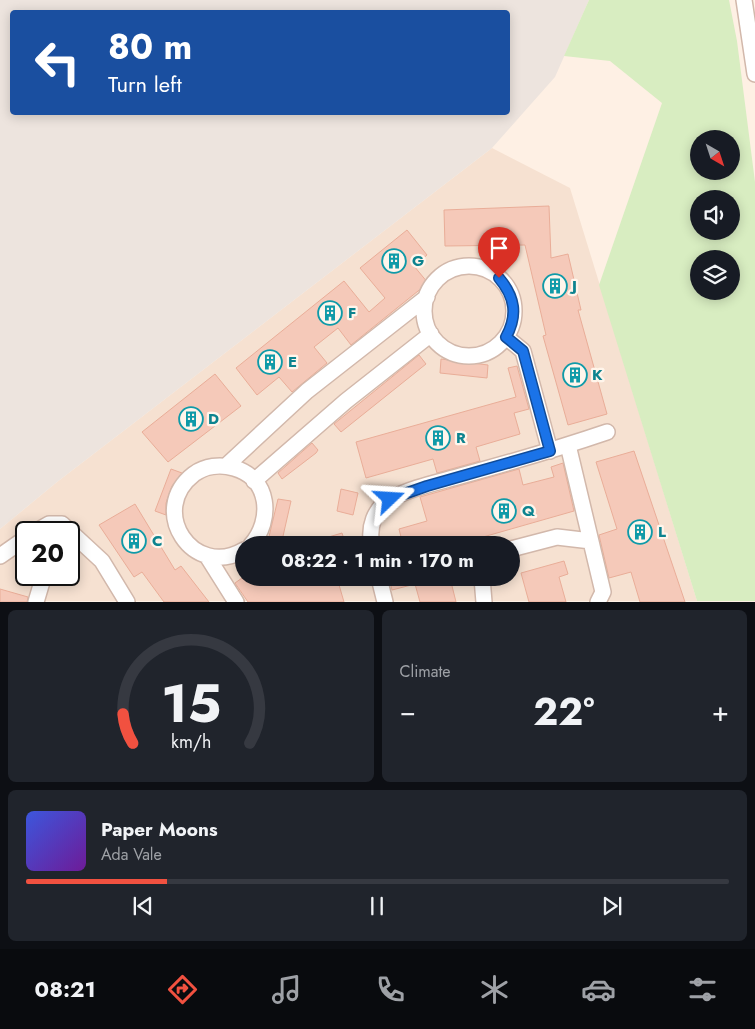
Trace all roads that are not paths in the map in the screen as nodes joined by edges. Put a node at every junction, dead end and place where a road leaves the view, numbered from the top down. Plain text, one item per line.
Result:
1 (744, 0) edge
2 (755, 74) edge
3 (427, 297) junction
4 (431, 334) junction
5 (506, 337) junction
6 (607, 432) dead end
7 (568, 445) junction
8 (550, 451) junction
9 (226, 466) junction
10 (254, 481) junction
11 (259, 536) edge
12 (370, 536) edge
13 (80, 541) edge
14 (591, 541) junction
15 (520, 547) edge
16 (15, 548) edge
17 (235, 555) edge
18 (0, 556) edge
19 (207, 556) junction
20 (41, 586) edge
21 (382, 586) edge
22 (483, 586) edge
23 (36, 602) edge
24 (127, 602) edge
25 (236, 602) edge
26 (385, 602) edge
27 (484, 602) edge
28 (598, 602) edge

1 - 2 street
3 - 4 street
3 - 5 street
3 - 9 street
4 - 5 street
4 - 10 street
5 - 8 street
6 - 7 street
7 - 8 street
7 - 14 street
8 - 12 street
9 - 10 street
9 - 19 street
10 - 11 street
13 - 24 street
14 - 15 street
14 - 28 street
16 - 18 street
17 - 19 street
19 - 25 street
20 - 23 street
21 - 26 street
22 - 27 street

